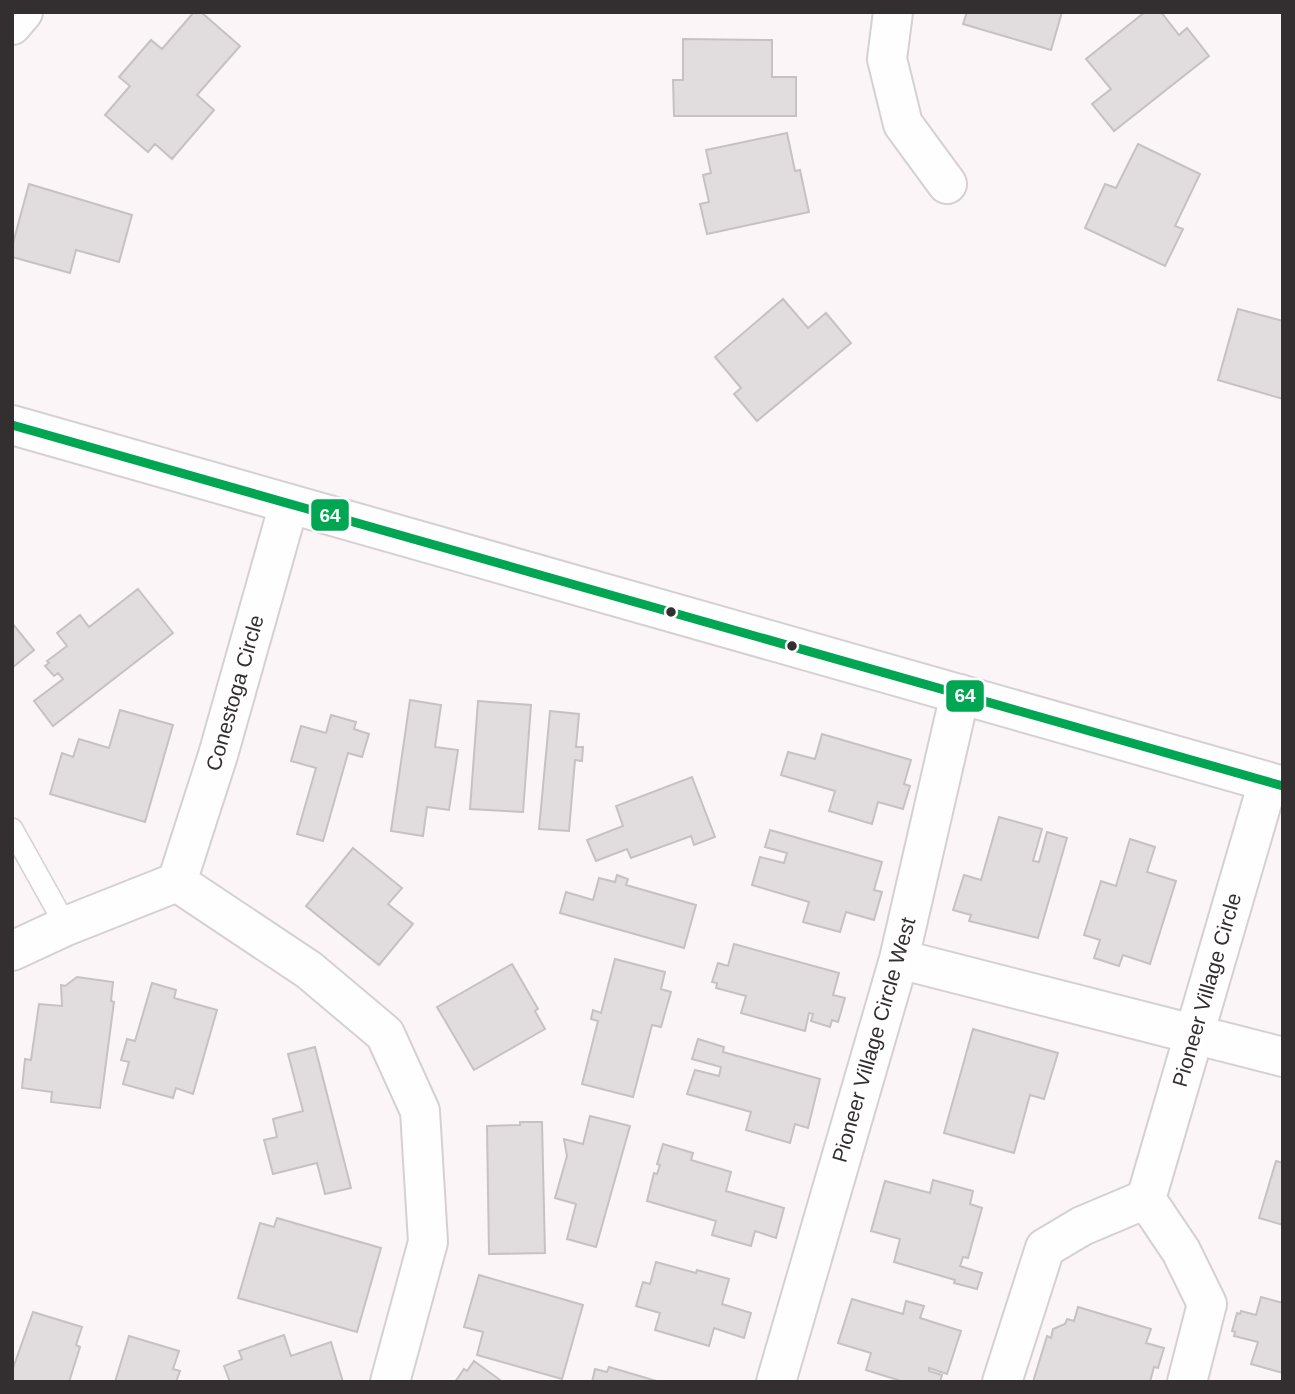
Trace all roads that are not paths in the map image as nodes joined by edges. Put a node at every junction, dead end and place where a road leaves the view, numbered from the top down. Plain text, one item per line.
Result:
1 (23, 12) edge
2 (893, 12) edge
3 (12, 25) edge
4 (947, 184) dead end
5 (12, 425) edge
6 (289, 504) junction
7 (960, 694) junction
8 (1275, 784) edge
9 (12, 829) edge
10 (177, 882) junction
11 (66, 926) junction
12 (12, 951) edge
13 (899, 959) junction
14 (1195, 1033) junction
15 (1283, 1057) edge
16 (1146, 1199) junction
17 (390, 1382) edge
18 (776, 1382) edge
19 (1002, 1382) edge
20 (1186, 1382) edge

1 - 3 street
2 - 4 street
5 - 6 street
6 - 7 street
6 - 10 street, Conestoga Circle
7 - 8 street
7 - 13 street, Pioneer Village Circle West
8 - 14 street, Pioneer Village Circle
9 - 11 lane
10 - 11 street
10 - 17 street
11 - 12 street
13 - 14 street
13 - 18 street, Pioneer Village Circle West
14 - 15 street
14 - 16 street, Pioneer Village Circle
16 - 19 street
16 - 20 street

